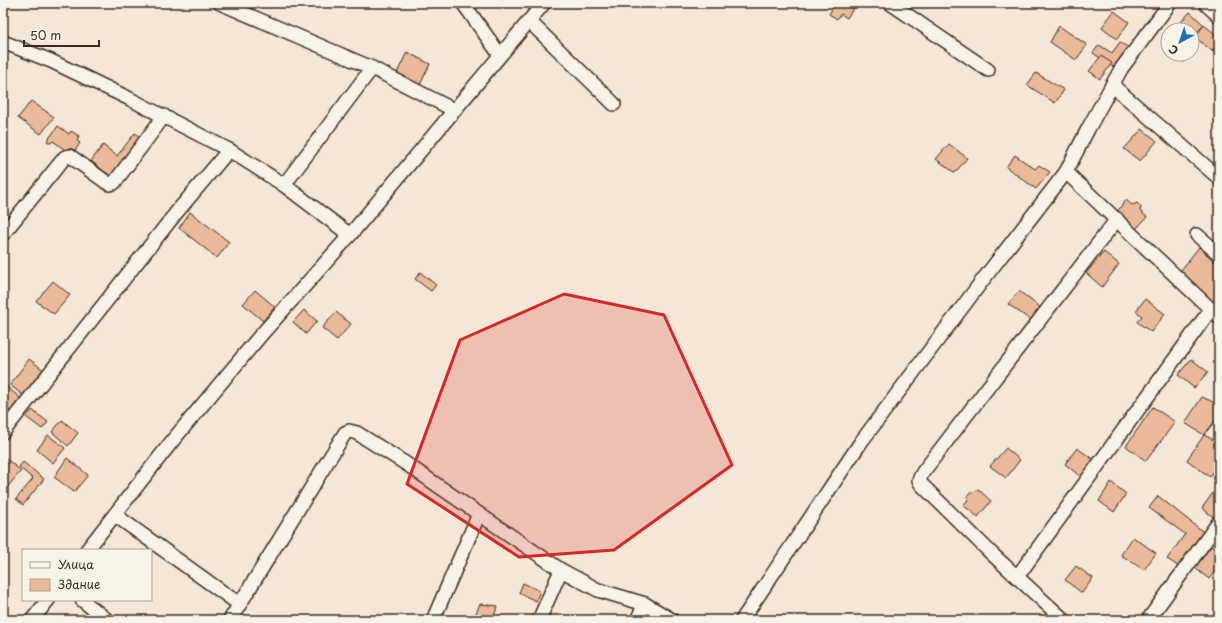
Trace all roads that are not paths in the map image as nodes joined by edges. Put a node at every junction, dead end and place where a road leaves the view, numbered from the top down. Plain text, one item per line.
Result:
1 (220, 3) edge
2 (463, 3) edge
3 (544, 3) edge
4 (890, 3) edge
5 (1170, 3) edge
6 (1207, 3) edge
7 (1219, 14) edge
8 (529, 21) junction
9 (3, 42) edge
10 (500, 55) junction
11 (372, 68) junction
12 (988, 70) dead end
13 (1112, 85) junction
14 (614, 104) dead end
15 (454, 110) junction
16 (164, 116) junction
17 (229, 150) junction
18 (1066, 172) junction
19 (1219, 178) edge
20 (284, 185) junction
21 (1116, 219) junction
22 (3, 234) edge
23 (350, 235) junction
24 (1197, 235) dead end
25 (1219, 254) edge
26 (1215, 313) edge
27 (3, 432) edge
28 (115, 514) junction
29 (479, 514) junction
30 (1219, 522) edge
31 (88, 549) edge
32 (561, 570) junction
33 (1018, 577) junction
34 (47, 601) edge
35 (83, 601) edge
36 (239, 604) junction
37 (645, 604) junction
38 (32, 620) edge
39 (107, 620) edge
40 (230, 620) edge
41 (433, 620) edge
42 (539, 620) edge
43 (637, 620) edge
44 (672, 620) edge
45 (742, 620) edge
46 (1064, 620) edge
47 (1148, 620) edge

1 - 11 street
2 - 10 street
3 - 8 street
4 - 12 street
5 - 13 street
6 - 7 main road
8 - 10 street
8 - 14 street
9 - 16 street
10 - 15 street
11 - 15 street
11 - 20 street
13 - 18 street
13 - 19 street
15 - 23 street
16 - 17 street
16 - 22 street
17 - 20 street
17 - 27 street
18 - 21 street
18 - 45 street
20 - 23 street
21 - 26 street
21 - 33 street
23 - 28 street
24 - 25 street
26 - 33 street
28 - 31 street
28 - 36 street
29 - 32 street
29 - 36 street
29 - 41 street
30 - 47 street
32 - 37 street
32 - 42 street
33 - 46 street
34 - 38 street
35 - 39 street
36 - 40 street
37 - 43 street
37 - 44 street

